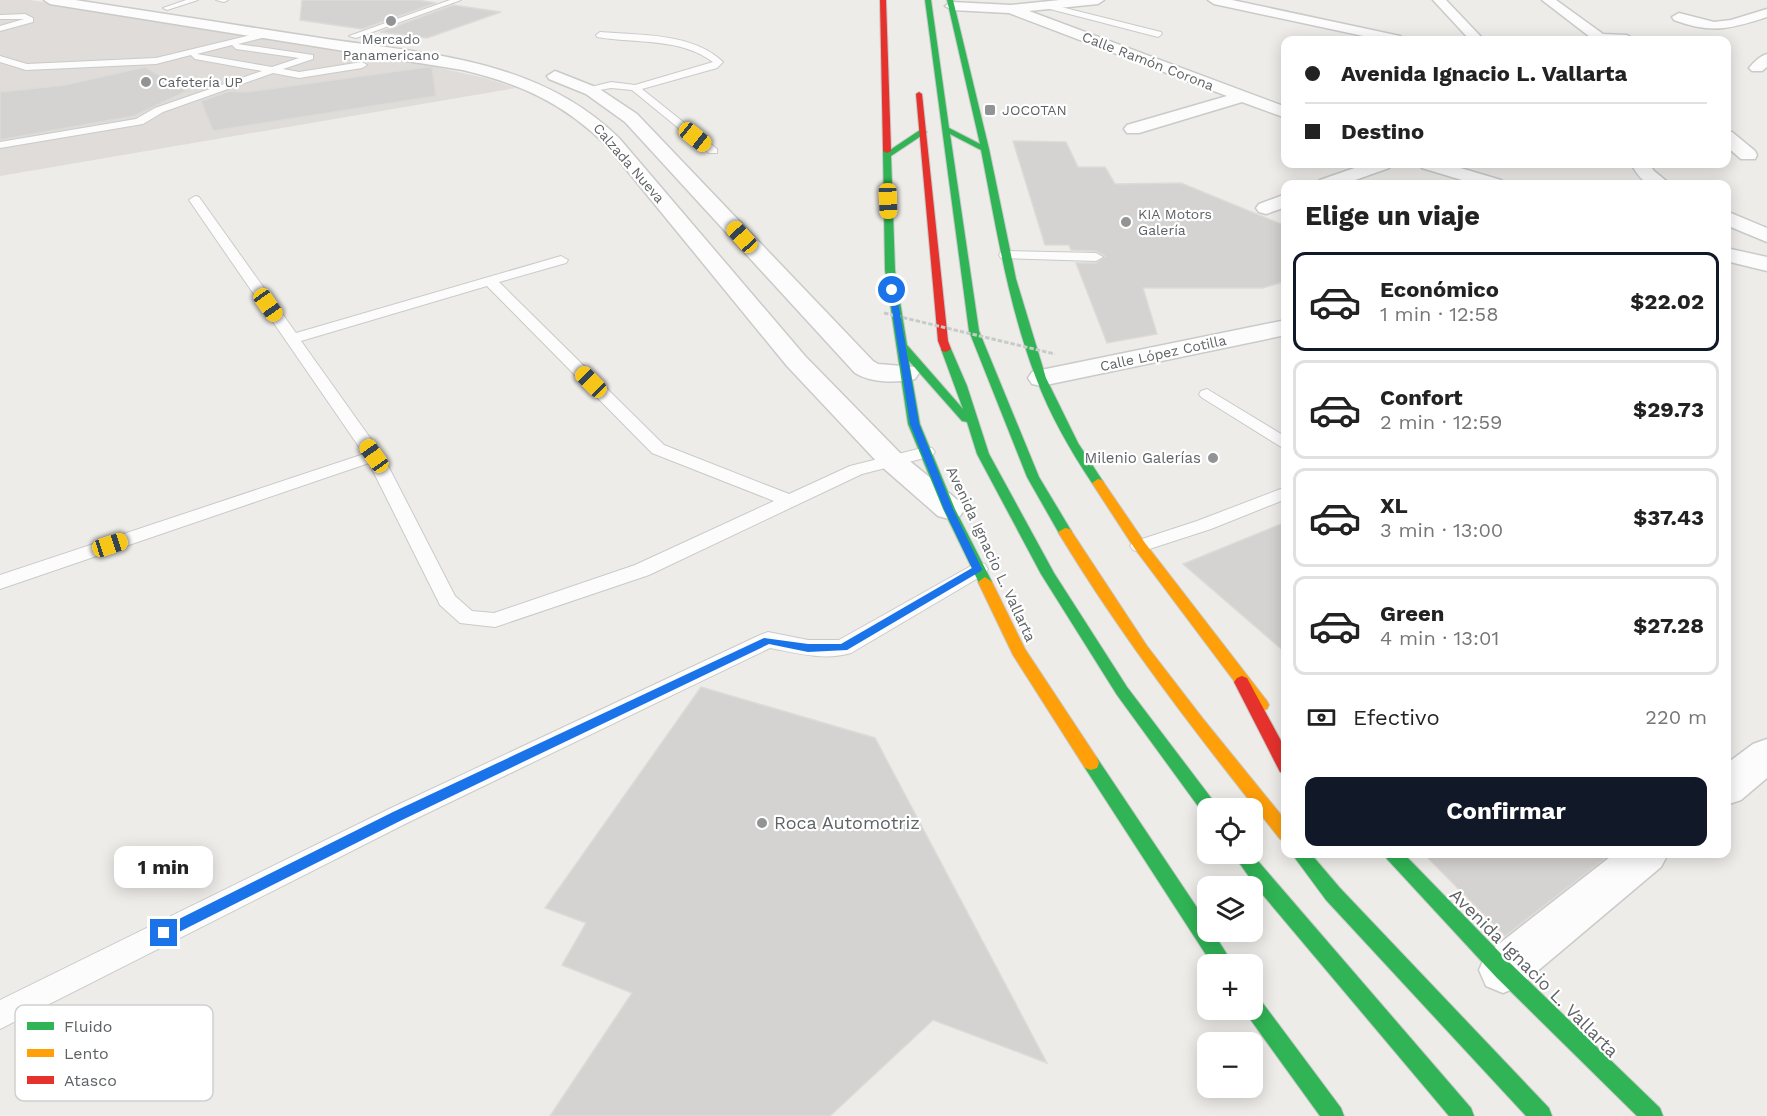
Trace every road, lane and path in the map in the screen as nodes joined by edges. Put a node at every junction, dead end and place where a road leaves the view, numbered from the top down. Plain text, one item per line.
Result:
1 (50, 0) edge
2 (117, 0) edge
3 (194, 0) edge
4 (436, 0) edge
5 (457, 0) edge
6 (883, 0) edge
7 (928, 0) edge
8 (1098, 0) edge
9 (1214, 0) edge
10 (1439, 0) edge
11 (1549, 0) edge
12 (951, 3) edge
13 (1301, 3) dead end
14 (166, 4) edge
15 (1251, 4) edge
16 (1049, 6) junction
17 (1011, 9) junction
18 (1700, 10) dead end
19 (1767, 14) edge
20 (0, 17) edge
21 (1226, 18) dead end
22 (0, 29) edge
23 (350, 33) junction
24 (1158, 34) dead end
25 (600, 35) dead end
26 (227, 36) junction
27 (1383, 36) edge
28 (1473, 36) edge
29 (1597, 36) edge
30 (1623, 36) edge
31 (189, 54) junction
32 (310, 57) junction
33 (320, 58) dead end
34 (0, 59) edge
35 (331, 60) dead end
36 (269, 70) junction
37 (918, 77) dead end
38 (635, 88) junction
39 (588, 89) junction
40 (1242, 97) junction
41 (612, 104) junction
42 (1281, 111) edge
43 (582, 112) junction
44 (946, 129) junction
45 (1133, 129) dead end
46 (923, 132) junction
47 (1731, 140) edge
48 (0, 145) edge
49 (985, 149) junction
50 (712, 151) dead end
51 (887, 155) junction
52 (1748, 155) dead end
53 (1371, 168) edge
54 (1442, 168) edge
55 (1643, 168) edge
56 (1338, 180) edge
57 (1481, 180) edge
58 (1654, 180) edge
59 (195, 200) dead end
60 (1281, 202) edge
61 (1266, 208) dead end
62 (1731, 219) edge
63 (1767, 236) edge
64 (742, 237) junction
65 (700, 245) junction
66 (1767, 250) edge
67 (1731, 254) edge
68 (1006, 255) junction
69 (1731, 255) edge
70 (1096, 257) dead end
71 (561, 260) dead end
72 (1767, 264) edge
73 (490, 281) junction
74 (884, 313) dead end
75 (1281, 328) edge
76 (292, 339) junction
77 (902, 346) junction
78 (1055, 354) dead end
79 (906, 373) junction
80 (1041, 378) junction
81 (1207, 394) dead end
82 (975, 429) junction
83 (1281, 442) edge
84 (926, 452) junction
85 (374, 456) junction
86 (891, 460) junction
87 (1281, 494) edge
88 (789, 501) junction
89 (949, 509) junction
90 (1140, 546) junction
91 (978, 569) junction
92 (0, 582) edge
93 (1242, 682) junction
94 (1281, 728) edge
95 (1767, 755) edge
96 (1281, 757) edge
97 (1731, 784) edge
98 (1202, 798) edge
99 (1281, 828) edge
100 (1304, 858) edge
101 (1397, 858) edge
102 (1641, 858) edge
103 (1250, 864) edge
104 (1349, 892) dead end
105 (1369, 930) junction
106 (1216, 954) edge
107 (1503, 970) junction
108 (20, 1005) edge
109 (15, 1008) edge
110 (0, 1015) edge
111 (1263, 1020) edge
112 (1333, 1116) edge
113 (1463, 1116) edge
114 (1541, 1116) edge
115 (1652, 1116) edge

1 - 26 street, Calzada Nueva
2 - 14 street
3 - 14 lane
4 - 23 lane
5 - 23 lane
6 - 51 main road, Avenida Ignacio L. Vallarta
7 - 44 main road
8 - 16 street
9 - 15 street
10 - 28 street
11 - 29 street
11 - 30 street
12 - 17 street
12 - 49 main road
13 - 15 street
14 - 23 street
15 - 21 street
15 - 27 street
16 - 17 street
16 - 24 lane
17 - 40 street, Calle Ramón Corona
18 - 19 street
20 - 22 lane
23 - 39 street
25 - 38 lane
26 - 31 lane
26 - 31 lane
26 - 32 lane
26 - 43 street, Calzada Nueva
31 - 34 lane
31 - 36 lane
32 - 33 lane
32 - 36 lane
35 - 36 lane
36 - 48 lane
37 - 46 main road
38 - 39 lane
38 - 50 lane
39 - 41 street
40 - 42 street, Calle Ramón Corona
40 - 45 street
41 - 43 street
41 - 64 street
43 - 65 street, Calzada Nueva
44 - 49 main road
44 - 99 main road
46 - 51 main road
46 - 82 main road
47 - 52 street
49 - 68 main road
51 - 77 main road, Avenida Ignacio L. Vallarta
53 - 56 street
54 - 57 street
55 - 58 street
59 - 76 lane
60 - 61 street
62 - 63 street
64 - 65 street
64 - 79 street
65 - 86 street, Calzada Nueva
66 - 67 street
68 - 70 lane
68 - 80 main road
69 - 72 street
71 - 73 lane
73 - 76 lane
73 - 88 lane
74 - 78 path, bridge
75 - 80 street, Calle López Cotilla
76 - 85 lane
77 - 79 main road, Avenida Ignacio L. Vallarta
77 - 82 main road
79 - 84 main road, Avenida Ignacio L. Vallarta
80 - 90 main road
81 - 83 lane
82 - 98 main road
84 - 86 lane
84 - 89 main road, Avenida Ignacio L. Vallarta
85 - 88 lane
85 - 92 lane
86 - 88 lane
86 - 89 street, Calzada Nueva
87 - 90 lane
89 - 91 main road, Avenida Ignacio L. Vallarta
90 - 93 main road
91 - 106 main road, Avenida Ignacio L. Vallarta
91 - 108 lane
93 - 94 main road
93 - 96 main road
95 - 97 street
100 - 105 main road
101 - 107 main road, Avenida Ignacio L. Vallarta
102 - 107 street
103 - 113 main road
104 - 105 main road
105 - 114 main road
107 - 115 main road, Avenida Ignacio L. Vallarta
109 - 110 lane
111 - 112 main road

